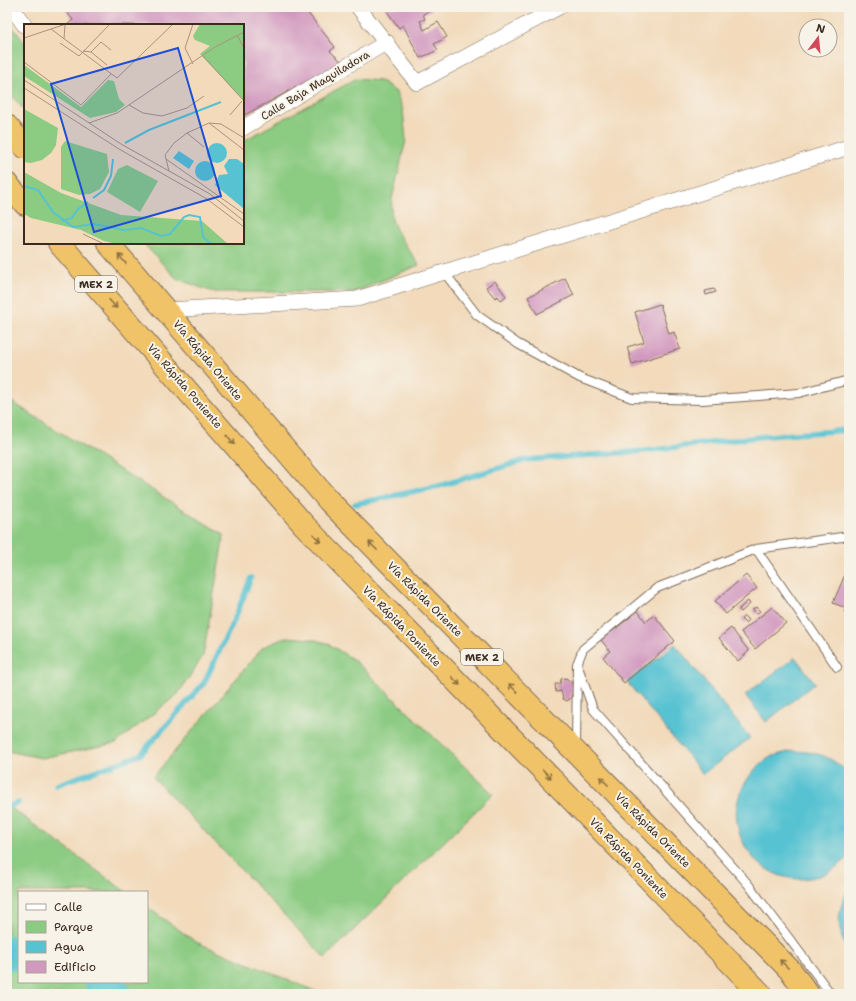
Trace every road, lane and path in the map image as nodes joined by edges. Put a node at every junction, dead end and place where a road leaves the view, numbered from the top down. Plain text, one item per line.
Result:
1 (11, 7) edge
2 (358, 7) edge
3 (560, 7) edge
4 (24, 25) edge
5 (387, 42) junction
6 (7, 126) edge
7 (244, 127) edge
8 (24, 146) edge
9 (849, 147) edge
10 (7, 184) edge
11 (24, 203) edge
12 (60, 244) edge
13 (109, 244) edge
14 (444, 272) junction
15 (166, 310) junction
16 (849, 380) edge
17 (849, 536) edge
18 (756, 549) junction
19 (577, 664) junction
20 (837, 667) dead end
21 (576, 752) junction
22 (761, 994) edge
23 (808, 994) edge
24 (830, 994) edge

1 - 4 street
2 - 5 street
3 - 5 street
5 - 7 street, Calle Baja Maquiladora
6 - 8 highway
9 - 14 street
10 - 11 highway
12 -> 22 highway, Vía Rápida Poniente / MEX 2
15 -> 13 highway, Vía Rápida Oriente / MEX 2
14 - 15 street
14 - 16 lane
21 -> 15 highway, Vía Rápida Oriente / MEX 2
17 - 18 lane
18 - 19 lane
18 - 20 lane
19 - 21 lane
19 - 24 lane
23 -> 21 highway, Vía Rápida Oriente / MEX 2

